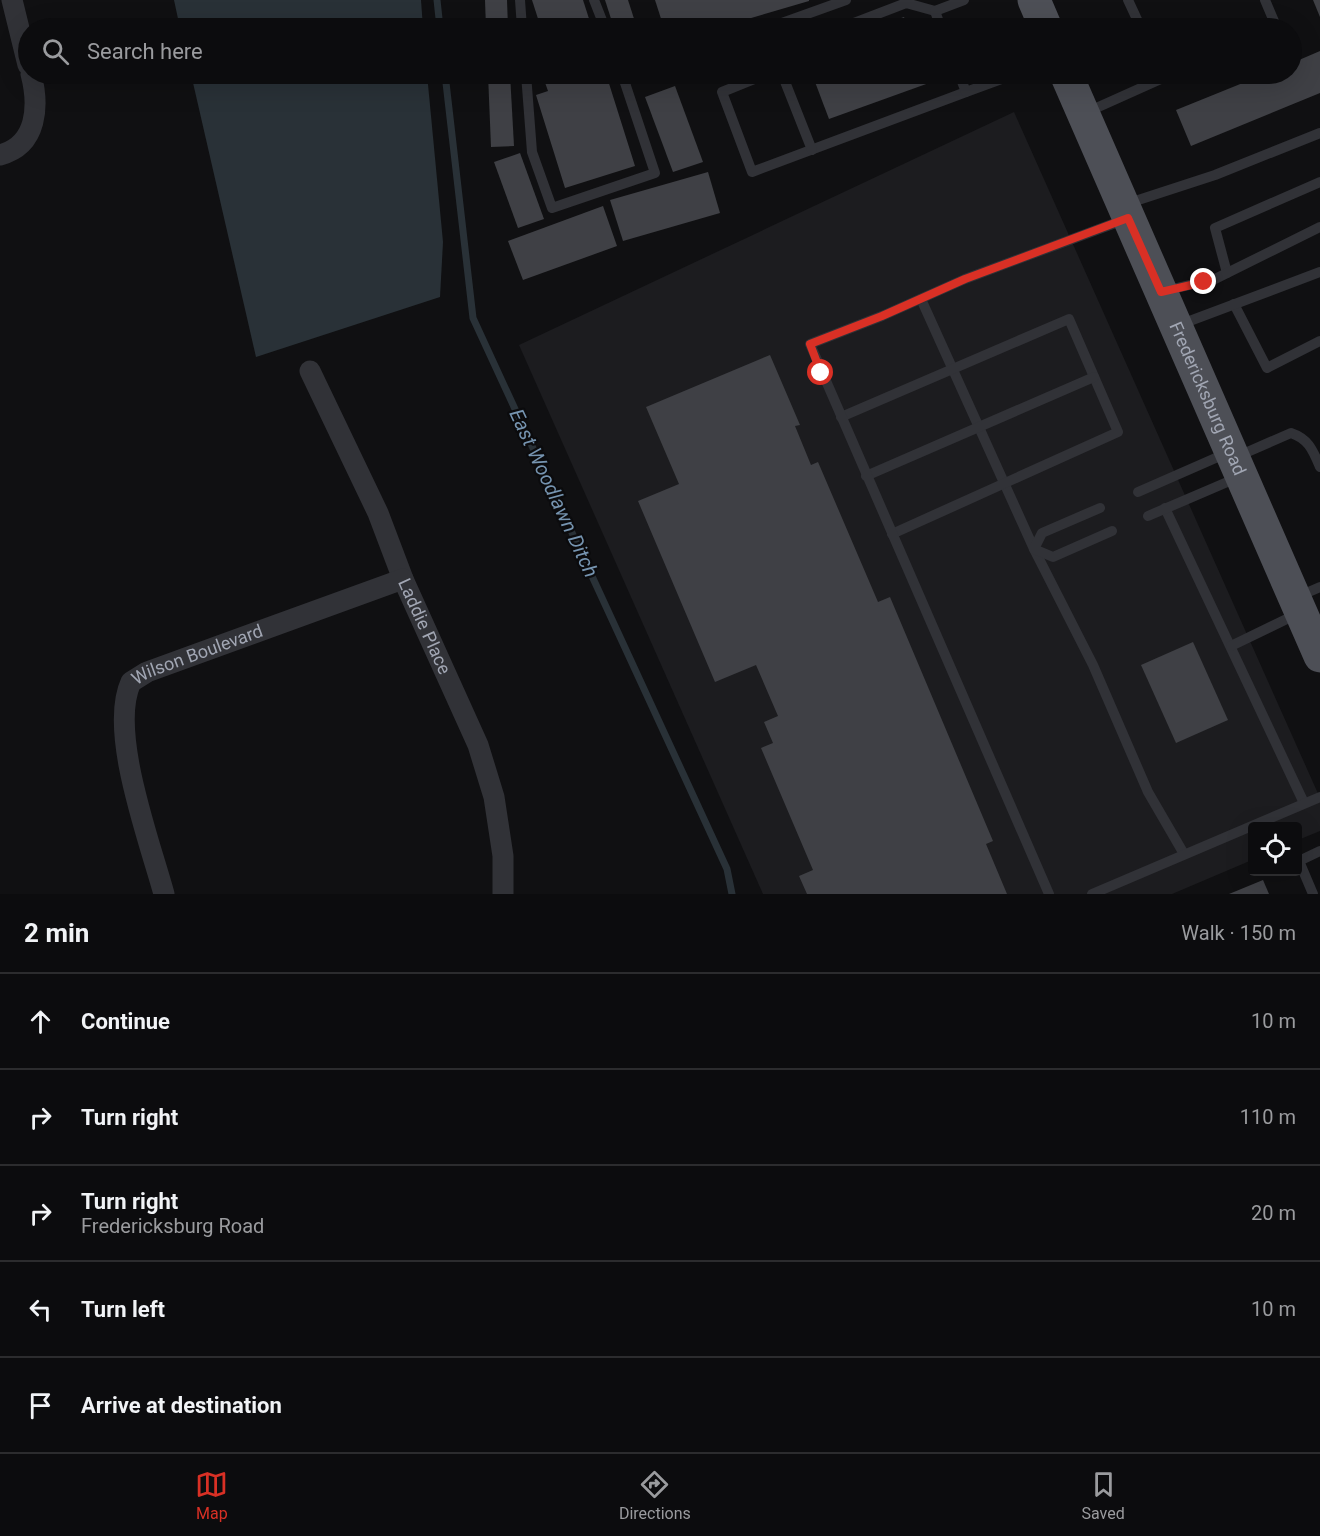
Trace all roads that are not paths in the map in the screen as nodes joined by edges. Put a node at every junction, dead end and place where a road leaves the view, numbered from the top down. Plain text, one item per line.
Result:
1 (12, 0) edge
2 (520, 0) edge
3 (594, 0) edge
4 (846, 0) edge
5 (964, 0) edge
6 (1034, 0) edge
7 (1128, 0) edge
8 (1265, 0) edge
9 (935, 11) junction
10 (521, 18) edge
11 (601, 18) edge
12 (796, 18) edge
13 (867, 18) edge
14 (937, 18) edge
15 (1042, 18) edge
16 (1136, 18) edge
17 (1273, 18) edge
18 (18, 24) edge
19 (34, 84) edge
20 (527, 84) edge
21 (625, 84) edge
22 (742, 84) edge
23 (786, 84) edge
24 (963, 84) edge
25 (987, 84) edge
26 (1070, 84) edge
27 (1147, 84) edge
28 (966, 92) junction
29 (1083, 114) junction
30 (1320, 134) edge
31 (812, 150) junction
32 (0, 155) edge
33 (1320, 182) edge
34 (1126, 211) junction
35 (1320, 227) edge
36 (1320, 272) edge
37 (1227, 273) junction
38 (1161, 292) junction
39 (921, 299) junction
40 (1234, 304) junction
41 (1176, 326) junction
42 (1320, 341) edge
43 (953, 369) junction
44 (310, 370) dead end
45 (1094, 378) junction
46 (841, 417) junction
47 (979, 427) junction
48 (1235, 462) junction
49 (1320, 468) edge
50 (866, 476) junction
51 (1004, 484) junction
52 (1138, 492) dead end
53 (1100, 508) dead end
54 (1165, 508) junction
55 (1148, 516) dead end
56 (1112, 531) dead end
57 (892, 534) junction
58 (1034, 549) junction
59 (403, 579) junction
60 (1305, 599) edge
61 (1231, 646) junction
62 (1320, 656) edge
63 (1320, 797) edge
64 (1304, 803) junction
65 (1320, 852) edge
66 (1184, 854) junction
67 (164, 894) edge
68 (503, 894) edge
69 (1049, 894) edge
70 (1092, 894) edge
71 (1313, 894) edge

1 - 18 street
2 - 10 lane
3 - 11 lane
4 - 12 lane
5 - 9 lane
6 - 15 main road
7 - 16 lane
8 - 17 lane
9 - 13 lane
9 - 14 lane
19 - 32 street
20 - 21 lane
22 - 31 lane
23 - 31 lane
24 - 28 lane
25 - 28 lane
26 - 29 main road, Fredericksburg Road
27 - 29 lane
28 - 31 lane
29 - 34 main road, Fredericksburg Road
30 - 34 lane
33 - 37 lane
34 - 38 main road, Fredericksburg Road
34 - 39 lane
35 - 37 lane
36 - 40 lane
37 - 38 lane
38 - 41 main road, Fredericksburg Road
39 - 43 lane
39 - 46 lane
40 - 41 lane
40 - 42 lane
41 - 48 main road, Fredericksburg Road
43 - 45 lane
43 - 46 lane
43 - 47 lane
44 - 59 street, Laddie Place
45 - 47 lane
45 - 51 lane
46 - 50 lane
47 - 50 lane
47 - 51 lane
48 - 49 lane
48 - 52 lane
48 - 54 lane
48 - 60 main road, Fredericksburg Road
50 - 57 lane
51 - 57 lane
51 - 58 lane
53 - 58 lane
54 - 55 lane
54 - 61 lane
56 - 58 lane
57 - 69 lane
58 - 66 lane
59 - 67 street, Wilson Boulevard
59 - 68 street, Laddie Place
60 - 61 lane
60 - 62 main road, Fredericksburg Road
61 - 64 lane
63 - 64 lane
64 - 66 lane
65 - 71 lane
66 - 70 lane

